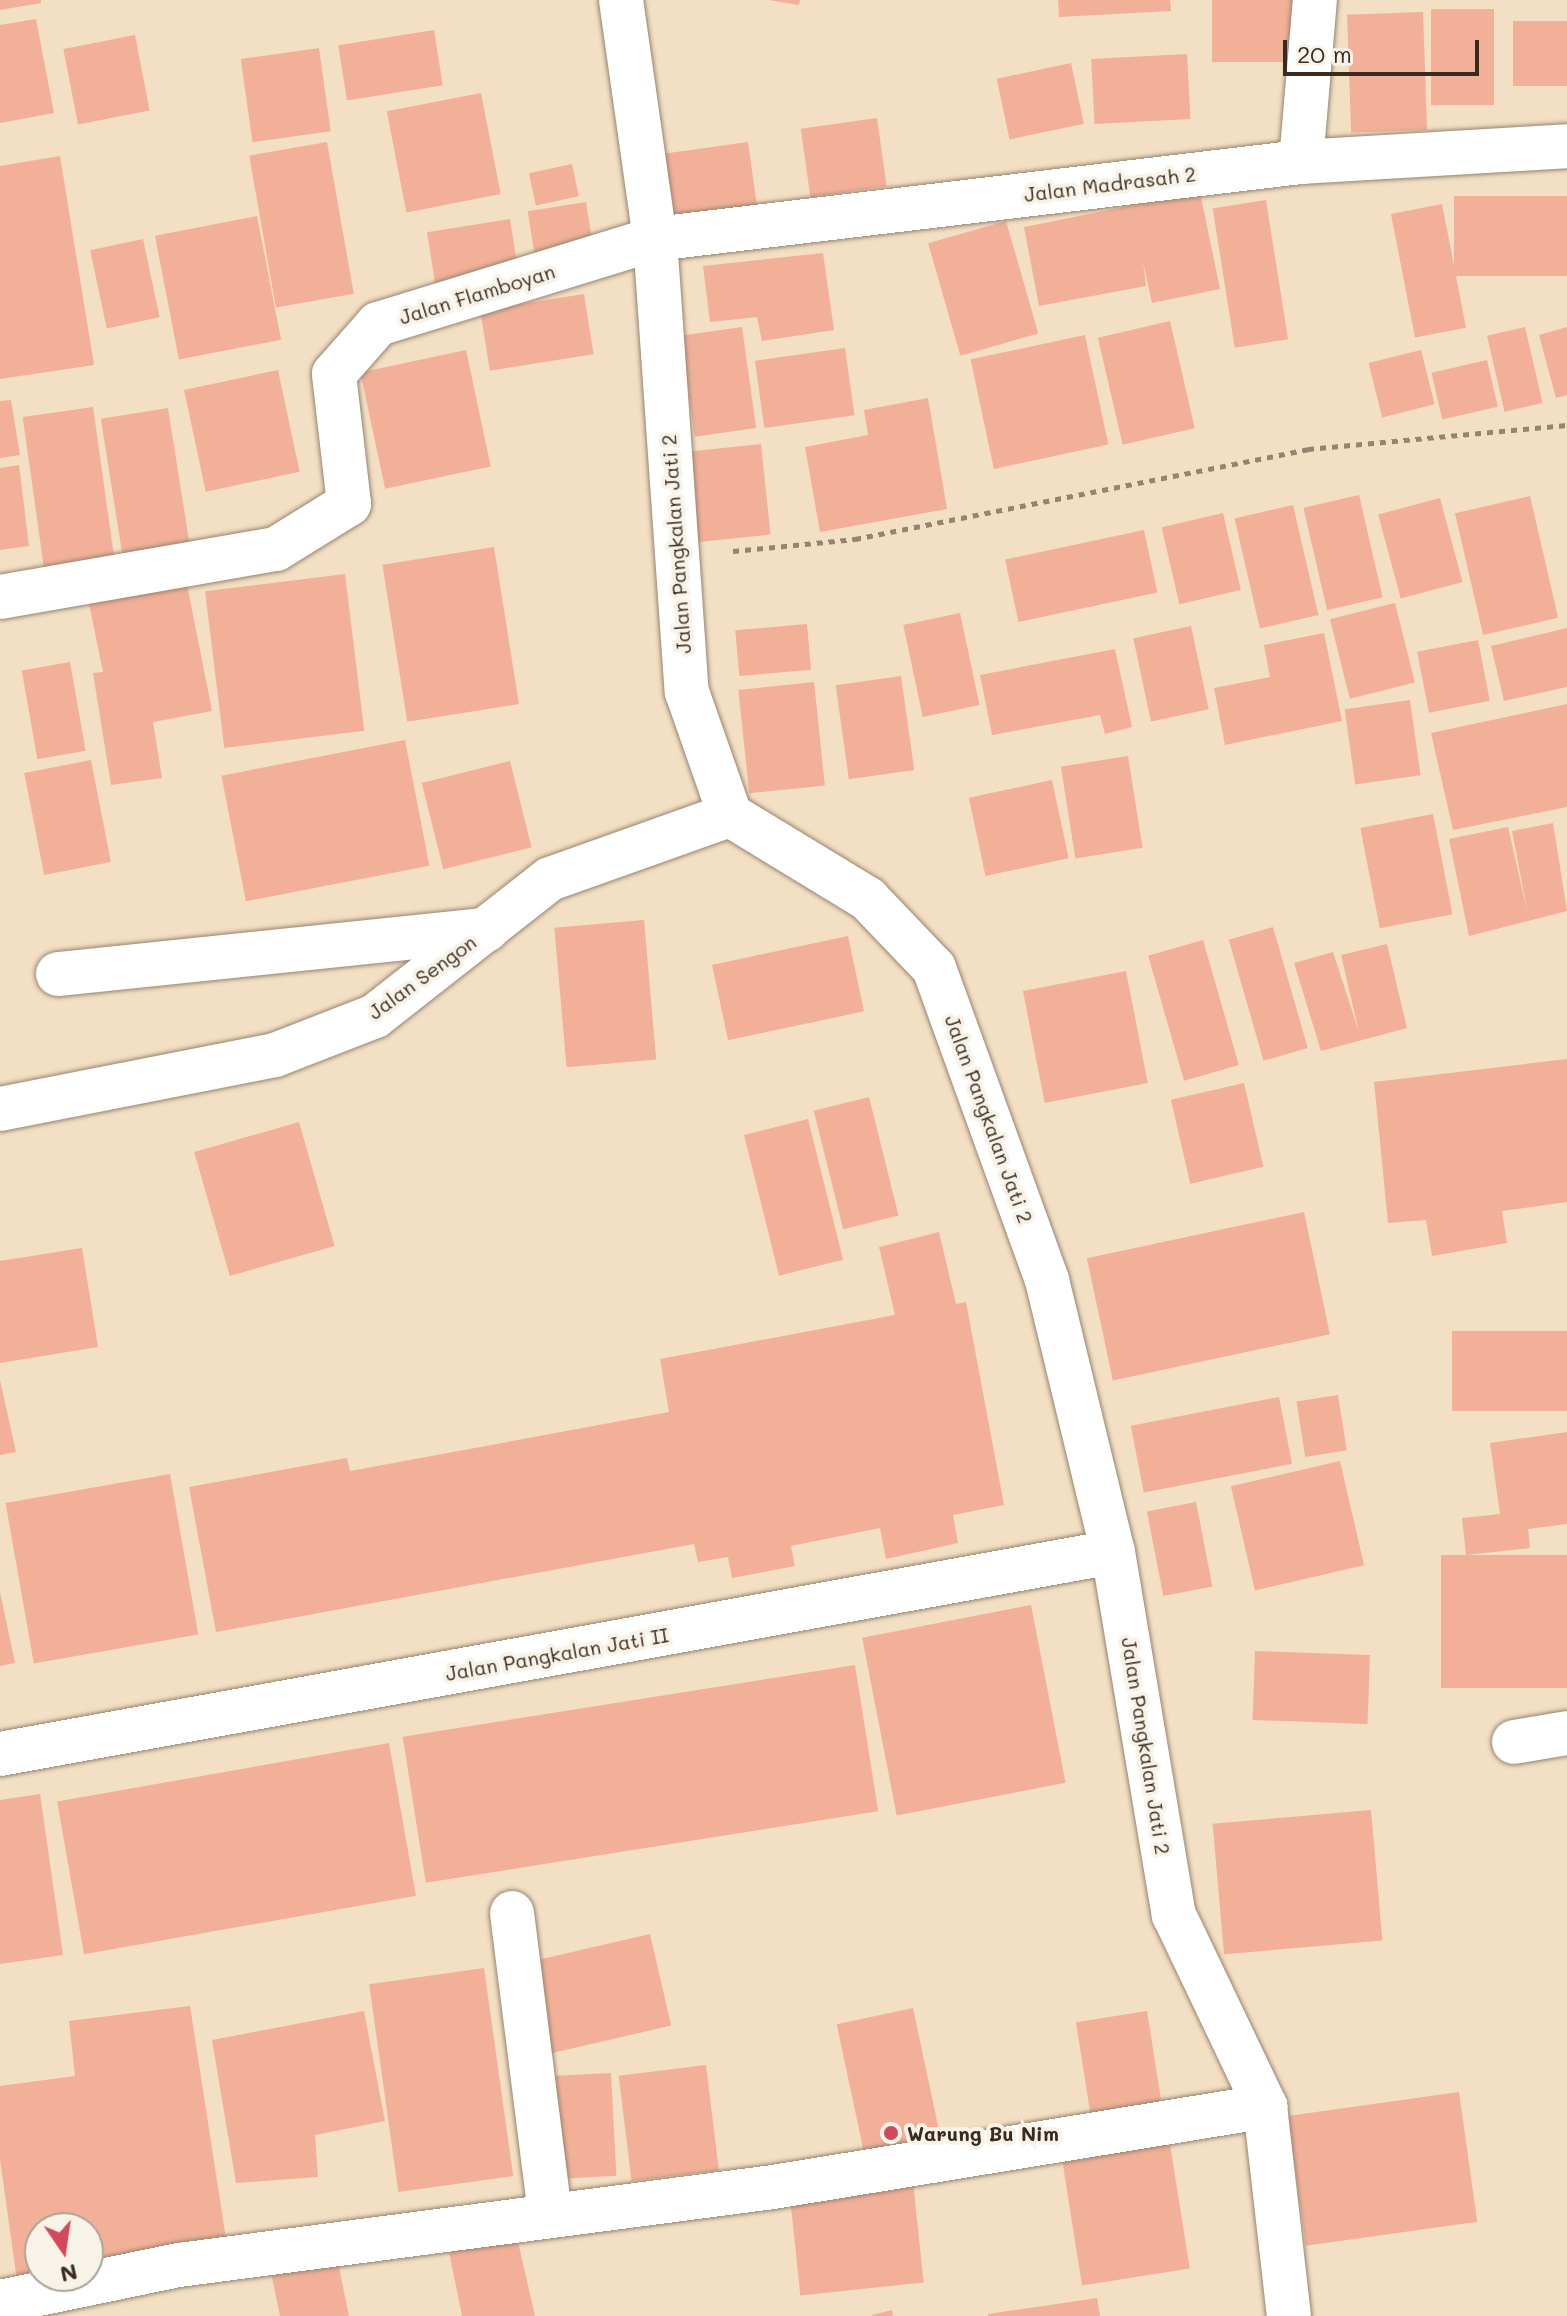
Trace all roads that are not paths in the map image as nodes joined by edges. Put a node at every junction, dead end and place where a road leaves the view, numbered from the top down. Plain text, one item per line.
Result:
1 (621, 0) edge
2 (1315, 0) edge
3 (1567, 146) edge
4 (1301, 162) junction
5 (655, 239) junction
6 (0, 597) edge
7 (730, 815) junction
8 (487, 930) junction
9 (58, 974) dead end
10 (0, 1109) edge
11 (1113, 1552) junction
12 (1567, 1733) edge
13 (1514, 1742) dead end
14 (0, 1754) edge
15 (512, 1913) dead end
16 (1265, 2106) junction
17 (550, 2213) junction
18 (0, 2302) edge
19 (1289, 2316) edge

1 - 5 street, Jalan Pangkalan Jati 2
2 - 4 street
3 - 4 street, Jalan Madrasah 2
4 - 5 street, Jalan Madrasah 2
5 - 6 street, Jalan Flamboyan
5 - 7 street, Jalan Pangkalan Jati 2
7 - 8 street, Jalan Sengon
7 - 11 street, Jalan Pangkalan Jati 2
8 - 9 street
8 - 10 street, Jalan Sengon
11 - 14 street, Jalan Pangkalan Jati II
11 - 16 street, Jalan Pangkalan Jati 2
12 - 13 street
15 - 17 street
16 - 17 street
16 - 19 street, Jalan Pangkalan Jati 2
17 - 18 street

